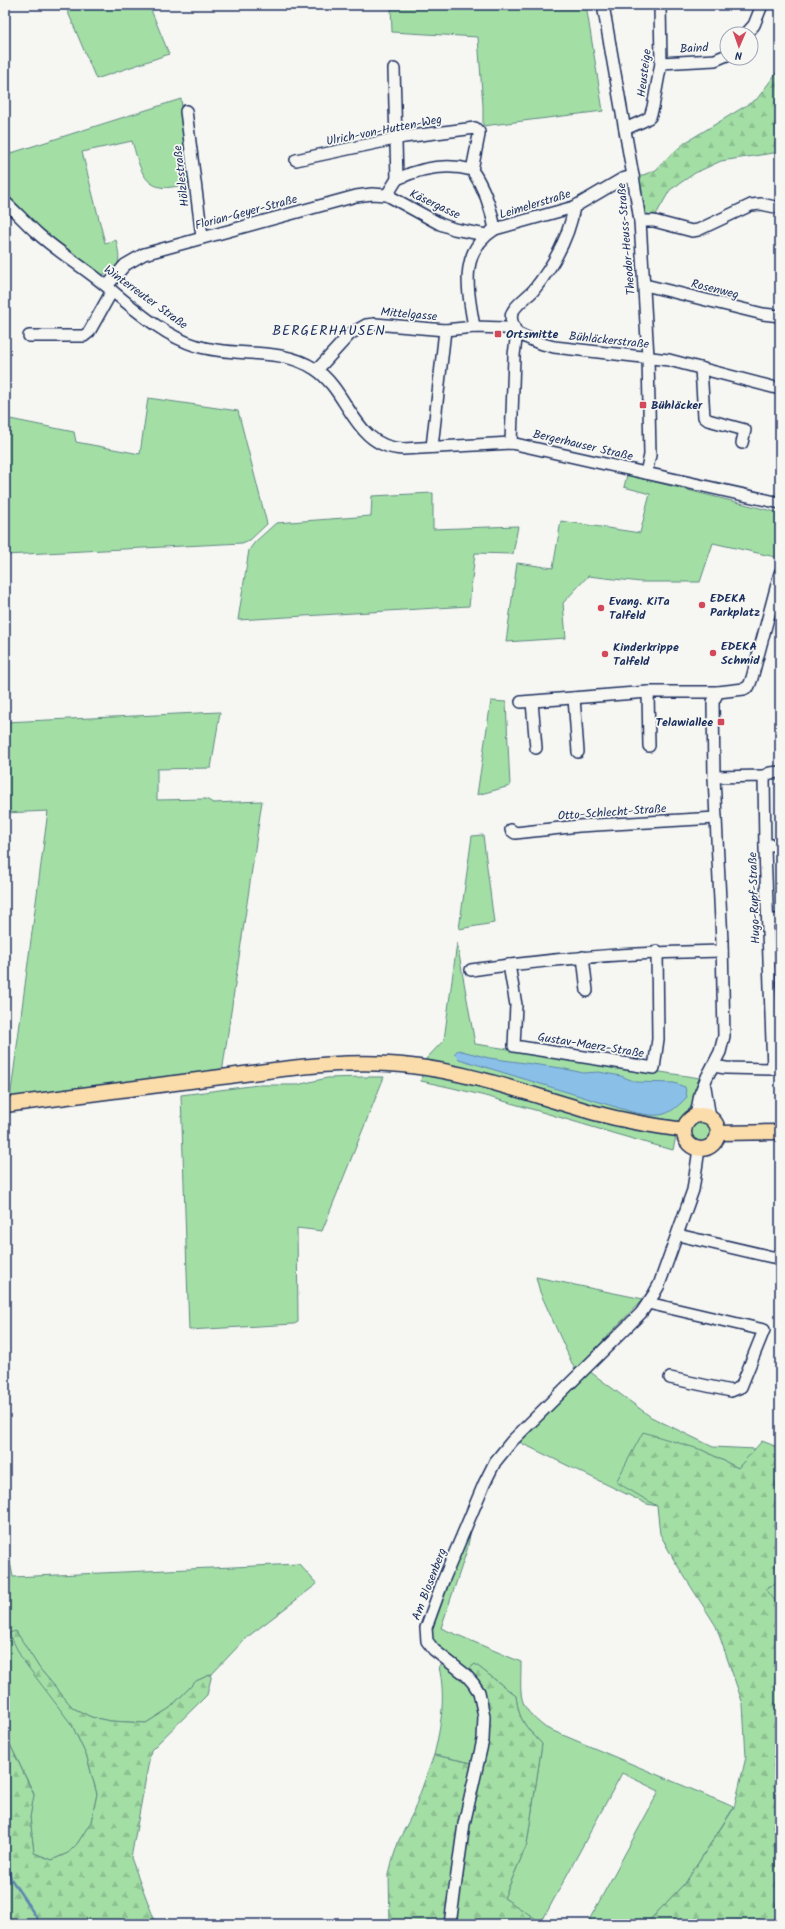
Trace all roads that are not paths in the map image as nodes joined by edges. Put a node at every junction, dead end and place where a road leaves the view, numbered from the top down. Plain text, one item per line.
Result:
1 (603, 5) edge
2 (660, 5) edge
3 (762, 5) edge
4 (752, 26) edge
5 (719, 58) edge
6 (661, 63) junction
7 (394, 69) dead end
8 (186, 111) dead end
9 (624, 129) junction
10 (396, 139) junction
11 (296, 160) dead end
12 (472, 170) junction
13 (634, 176) junction
14 (397, 179) junction
15 (387, 195) junction
16 (5, 202) edge
17 (574, 207) junction
18 (780, 208) edge
19 (640, 221) junction
20 (491, 232) junction
21 (202, 237) junction
22 (644, 285) junction
23 (110, 289) junction
24 (780, 316) edge
25 (474, 327) junction
26 (445, 330) junction
27 (516, 333) junction
28 (29, 336) dead end
29 (648, 358) junction
30 (701, 368) junction
31 (317, 370) junction
32 (780, 389) edge
33 (511, 443) junction
34 (742, 443) dead end
35 (378, 444) joint
36 (432, 447) junction
37 (646, 473) junction
38 (780, 503) edge
39 (780, 573) edge
40 (648, 692) junction
41 (718, 692) junction
42 (574, 698) junction
43 (649, 746) dead end
44 (536, 748) dead end
45 (578, 752) dead end
46 (780, 772) edge
47 (764, 776) junction
48 (714, 777) junction
49 (716, 818) junction
50 (511, 830) dead end
51 (765, 845) junction
52 (780, 845) edge
53 (768, 920) junction
54 (780, 920) edge
55 (657, 951) junction
56 (722, 951) junction
57 (583, 957) junction
58 (509, 965) junction
59 (471, 970) dead end
60 (587, 990) dead end
61 (775, 993) edge
62 (713, 1066) junction
63 (777, 1069) edge
64 (704, 1085) junction
65 (5, 1105) edge
66 (696, 1116) junction
67 (710, 1118) junction
68 (684, 1130) junction
69 (780, 1132) edge
70 (718, 1133) junction
71 (699, 1149) junction
72 (678, 1235) junction
73 (780, 1254) edge
74 (648, 1303) junction
75 (670, 1378) dead end
76 (450, 1924) edge

1 - 9 street, Theodor-Heuss-Straße
2 - 6 street, Heusteige
3 - 4 street
5 - 6 street, Baind
6 - 9 street, Heusteige
7 - 10 street
8 - 21 street, Hölzlestraße
9 - 13 street, Theodor-Heuss-Straße
10 - 11 street, Ulrich-von-Hutten-Weg
10 - 12 street, Ulrich-von-Hutten-Weg
10 - 14 street
12 - 14 street
12 - 20 street, Leimelerstraße
13 - 17 street, Leimelerstraße
13 - 19 street, Theodor-Heuss-Straße
14 - 15 street
15 - 20 street, Käsergasse
15 - 21 street, Florian-Geyer-Straße
16 - 23 street, Winterreuter Straße
17 - 20 street, Leimelerstraße
17 - 27 street
18 - 19 street
19 - 22 street, Theodor-Heuss-Straße
20 - 25 street
21 - 23 street, Florian-Geyer-Straße
22 - 24 street, Rosenweg
22 - 29 street, Theodor-Heuss-Straße
23 - 28 street, Florian-Geyer-Straße
23 - 31 street, Winterreuter Straße
25 - 26 street, Mittelgasse
25 - 27 street, Mittelgasse
26 - 31 street, Mittelgasse
26 - 36 street
27 - 29 street, Bühläckerstraße
27 - 33 street
29 - 30 street, Bühläckerstraße
29 - 37 street, Theodor-Heuss-Straße
30 - 32 street, Bühläckerstraße
30 - 34 street
31 - 35 street, Winterreuter Straße
33 - 36 street, Bergerhauser Straße
33 - 37 street, Bergerhauser Straße
35 - 36 street, Bergerhauser Straße
37 - 38 street, Bergerhauser Straße
39 - 41 street
40 - 41 street
40 - 42 street
40 - 43 street
41 - 48 street
42 - 44 street
42 - 45 street
46 - 47 street
47 - 48 street
47 - 51 street, Hugo-Rupf-Straße
48 - 49 street
49 - 50 street, Otto-Schlecht-Straße
49 - 56 street
51 - 52 street
51 - 53 street, Hugo-Rupf-Straße
53 - 54 street
53 - 61 street, Hugo-Rupf-Straße
55 - 56 street
55 - 57 street
55 - 58 street, Gustav-Maerz-Straße
56 - 62 street
57 - 58 street
57 - 60 street
58 - 59 street
61 - 63 street, Hugo-Rupf-Straße
62 - 63 street, Hugo-Rupf-Straße
62 - 64 street
64 - 66 street
64 - 67 street
65 - 68 main road
66 - 67 main road
66 - 68 main road
67 - 70 main road
68 - 71 main road
69 - 70 main road
70 - 71 main road
71 - 72 street, Am Blosenberg
72 - 73 street
72 - 74 street, Am Blosenberg
74 - 75 street
74 - 76 street, Am Blosenberg

